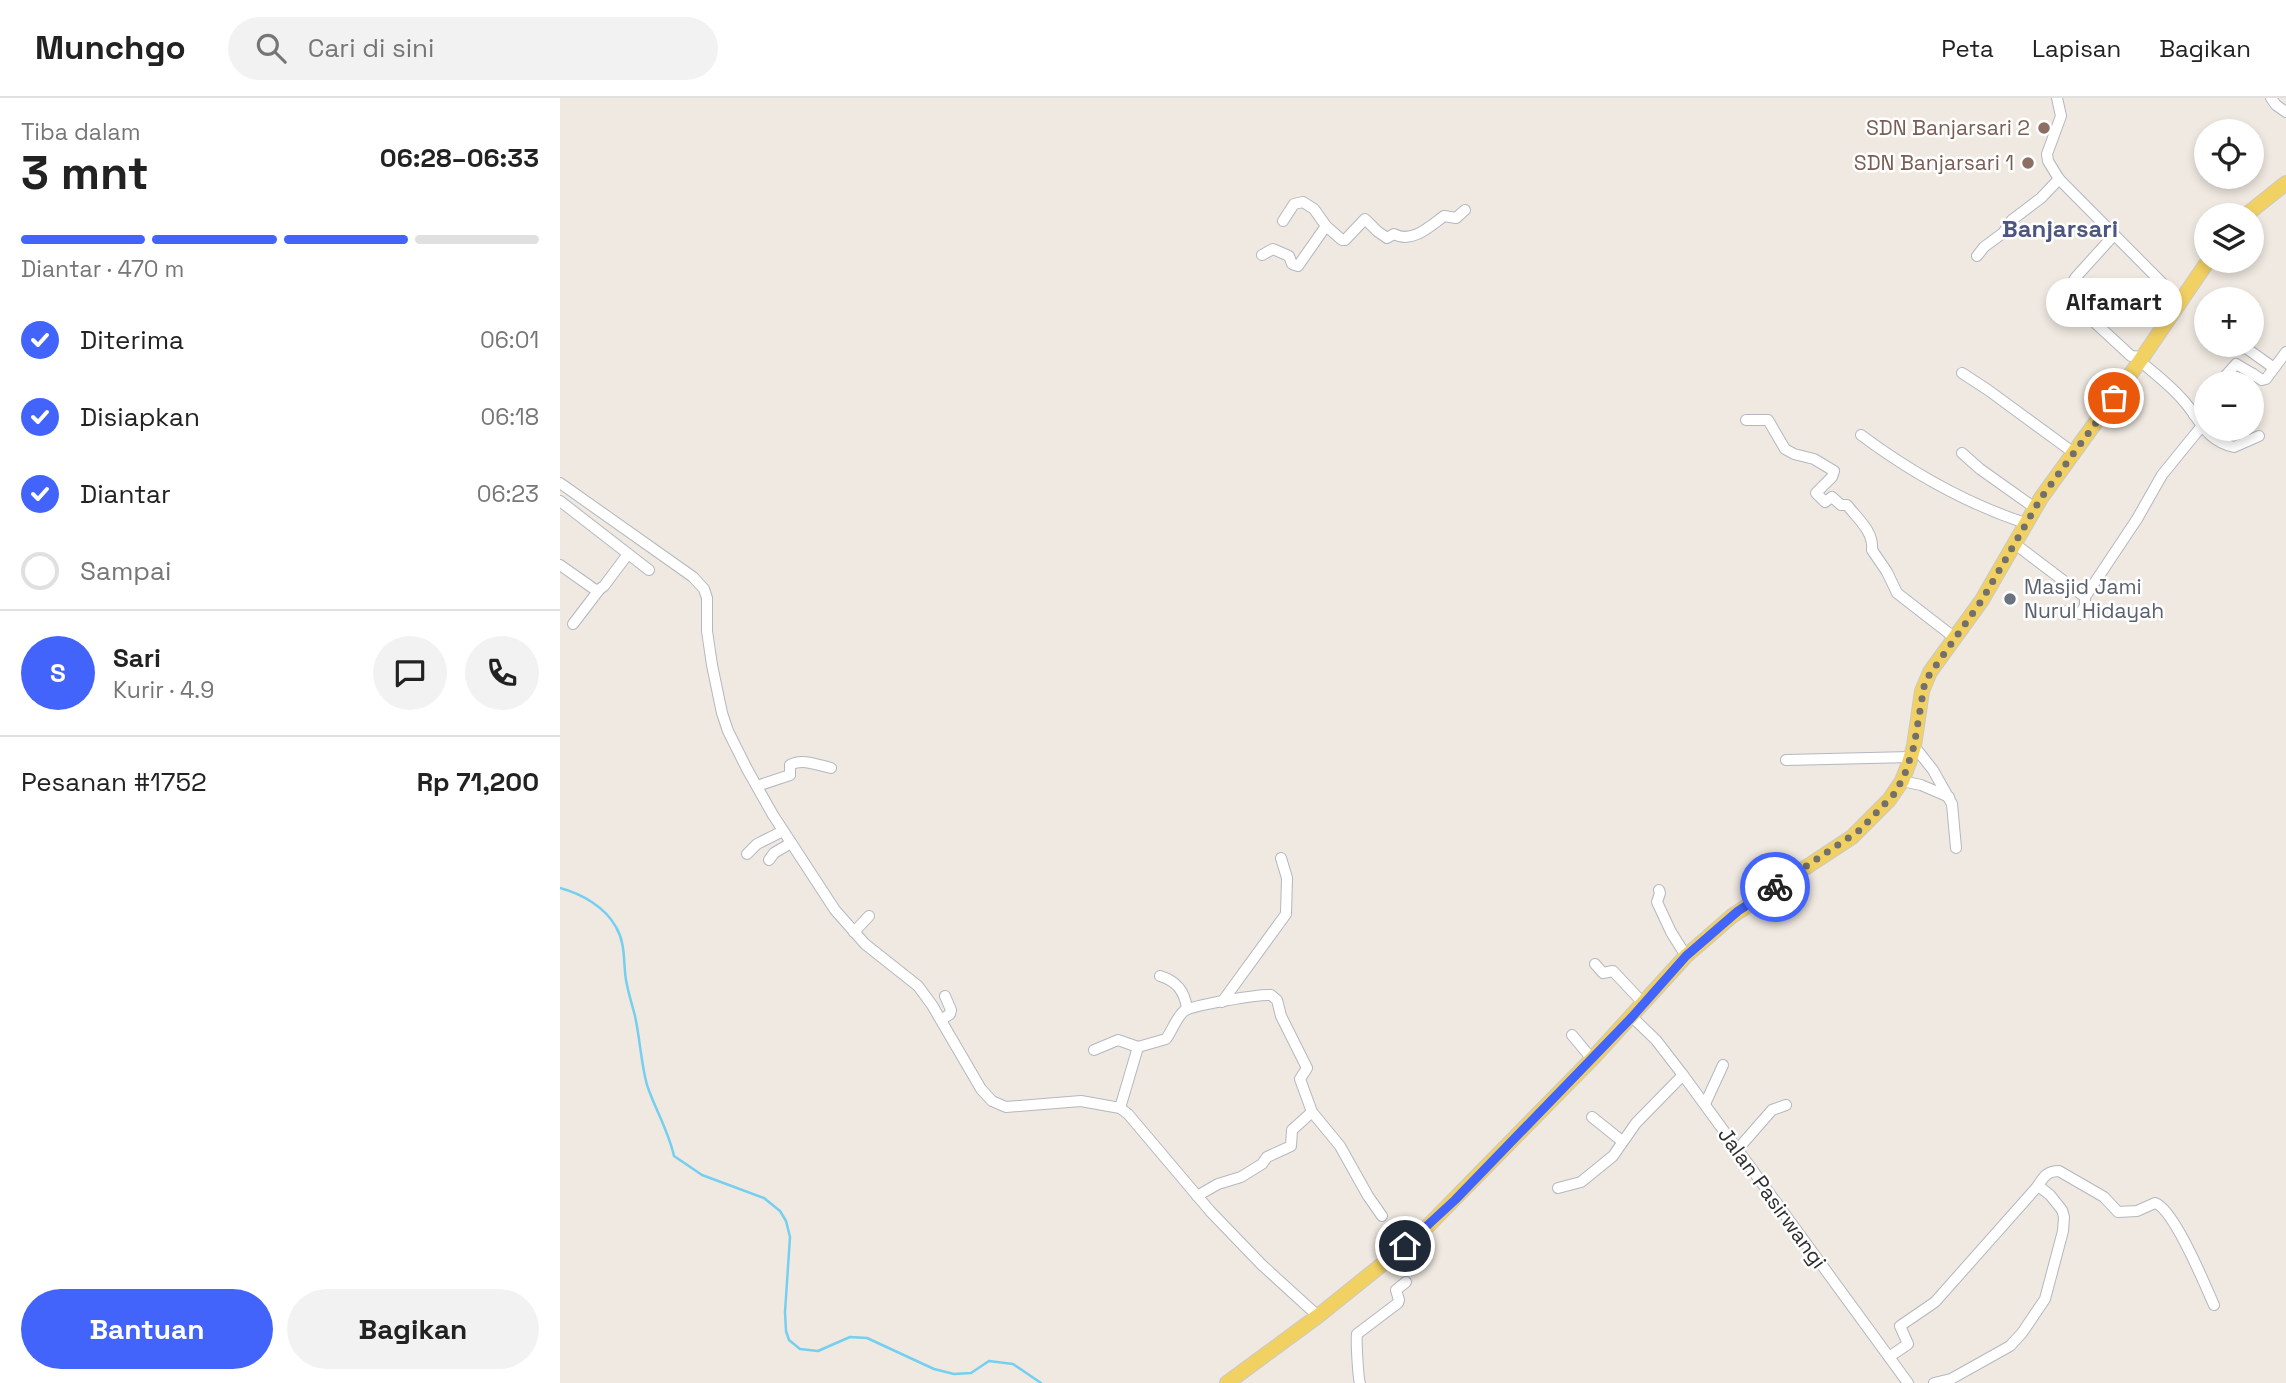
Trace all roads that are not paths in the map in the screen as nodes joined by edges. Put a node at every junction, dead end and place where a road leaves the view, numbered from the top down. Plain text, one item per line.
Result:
1 (2057, 98) edge
2 (2271, 98) edge
3 (2286, 113) edge
4 (2059, 179) junction
5 (2286, 183) edge
6 (2261, 203) edge
7 (1465, 210) dead end
8 (1283, 221) dead end
9 (1326, 226) junction
10 (2114, 235) junction
11 (1262, 255) dead end
12 (1977, 257) dead end
13 (2200, 273) edge
14 (2180, 301) junction
15 (2286, 352) edge
16 (2236, 357) edge
17 (2259, 357) edge
18 (2141, 359) junction
19 (2236, 364) junction
20 (2274, 368) junction
21 (2230, 371) edge
22 (2242, 371) edge
23 (1962, 373) dead end
24 (2264, 380) edge
25 (2194, 415) edge
26 (1746, 420) dead end
27 (1861, 435) dead end
28 (2196, 441) edge
29 (2223, 441) edge
30 (2247, 441) edge
31 (1962, 453) dead end
32 (2074, 453) junction
33 (560, 483) edge
34 (561, 504) edge
35 (2035, 508) junction
36 (2025, 523) junction
37 (2015, 544) junction
38 (628, 554) junction
39 (560, 565) edge
40 (649, 570) dead end
41 (600, 590) junction
42 (2085, 597) junction
43 (2067, 611) dead end
44 (573, 624) dead end
45 (1955, 638) junction
46 (1912, 751) junction
47 (1786, 760) dead end
48 (831, 768) dead end
49 (1902, 781) junction
50 (757, 786) junction
51 (1949, 797) junction
52 (783, 831) junction
53 (791, 843) junction
54 (1956, 848) dead end
55 (747, 854) dead end
56 (1281, 858) dead end
57 (769, 860) dead end
58 (1659, 890) dead end
59 (869, 916) dead end
60 (853, 932) junction
61 (1686, 956) junction
62 (1595, 964) dead end
63 (1160, 976) dead end
64 (945, 996) dead end
65 (1222, 1002) junction
66 (1644, 1004) junction
67 (1187, 1009) junction
68 (1632, 1017) junction
69 (941, 1020) junction
70 (1572, 1035) dead end
71 (1138, 1046) junction
72 (1094, 1050) dead end
73 (1592, 1059) junction
74 (1723, 1065) dead end
75 (1683, 1074) junction
76 (1705, 1104) junction
77 (1786, 1105) dead end
78 (1120, 1108) junction
79 (1312, 1112) junction
80 (1592, 1117) dead end
81 (1622, 1141) junction
82 (1737, 1150) junction
83 (2037, 1187) junction
84 (1558, 1188) dead end
85 (1197, 1196) junction
86 (1382, 1216) dead end
87 (1406, 1282) dead end
88 (2214, 1305) dead end
89 (1318, 1317) junction
90 (1889, 1357) junction
91 (1227, 1383) edge
92 (1360, 1383) edge
93 (1908, 1383) edge
94 (1934, 1383) edge

1 - 4 street
2 - 3 street
4 - 10 street
4 - 12 street
5 - 6 main road
7 - 9 street
8 - 9 street
9 - 11 street
10 - 14 street
10 - 18 street
13 - 14 main road
14 - 18 main road
15 - 20 street
16 - 19 street
17 - 20 street
18 - 25 street
18 - 32 main road
19 - 21 street
19 - 22 street
20 - 24 street
23 - 32 street
26 - 45 street
27 - 36 street
28 - 42 street
29 - 30 street
31 - 35 street
32 - 35 main road
33 - 50 street
34 - 38 street
35 - 36 main road
36 - 37 main road
37 - 42 street
37 - 45 main road
38 - 40 street
38 - 41 street
39 - 41 street
41 - 44 street
42 - 43 street
45 - 46 main road
46 - 47 street
46 - 49 main road
46 - 51 street
48 - 50 street
49 - 51 street
49 - 61 main road
50 - 52 street
51 - 54 street
52 - 53 street
52 - 55 street
53 - 57 street
53 - 60 street
56 - 65 street
58 - 61 street
59 - 60 street
60 - 69 street
61 - 66 main road
62 - 66 street
63 - 67 street
64 - 69 street
65 - 67 street
65 - 79 street
66 - 68 main road
67 - 71 street
68 - 73 main road
68 - 75 street, Jalan Pasirwangi
69 - 78 street
70 - 73 street
71 - 72 street
71 - 78 street
73 - 89 main road
74 - 76 street
75 - 76 street, Jalan Pasirwangi
75 - 81 street
76 - 82 street, Jalan Pasirwangi
77 - 82 street
78 - 85 street
79 - 85 street
79 - 86 street
80 - 81 street
81 - 84 street
82 - 90 street, Jalan Pasirwangi
83 - 88 street
83 - 90 street
83 - 94 street
85 - 89 street
87 - 92 street
89 - 91 main road
90 - 93 street, Jalan Pasirwangi

